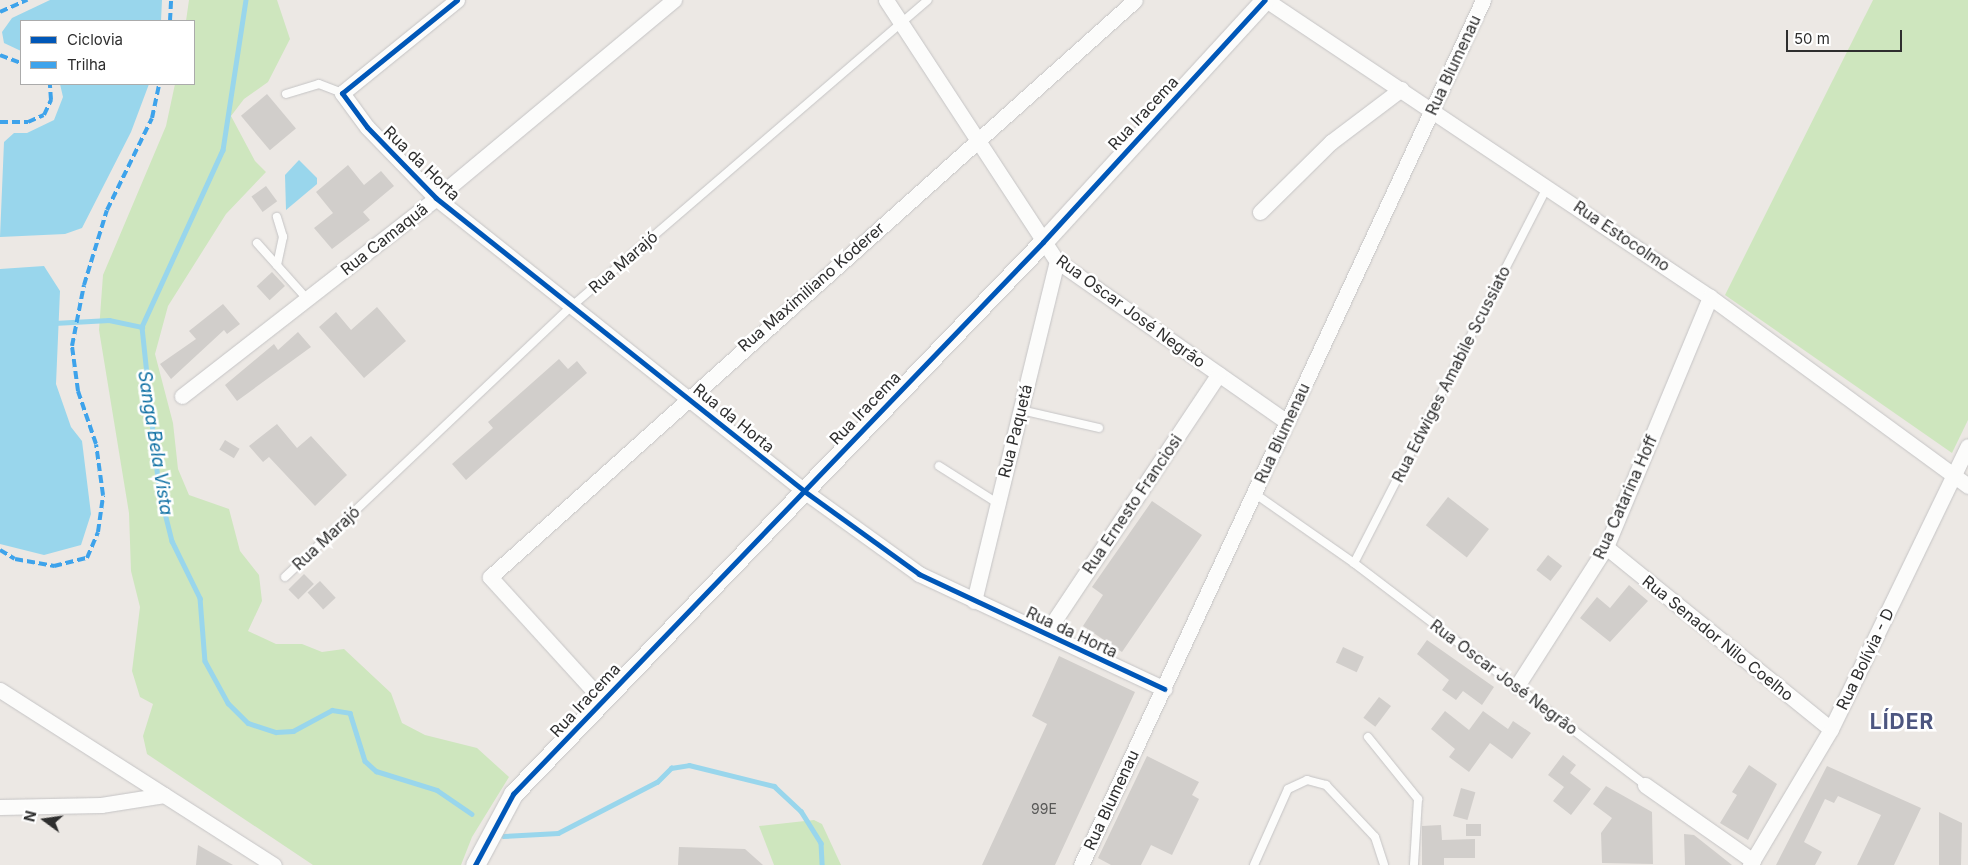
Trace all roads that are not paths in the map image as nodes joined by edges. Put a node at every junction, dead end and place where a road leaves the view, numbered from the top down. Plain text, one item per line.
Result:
1 (457, 0) edge
2 (674, 0) edge
3 (886, 0) edge
4 (928, 0) edge
5 (1135, 0) edge
6 (1266, 0) edge
7 (1483, 0) edge
8 (902, 23) junction
9 (1401, 88) junction
10 (342, 93) junction
11 (286, 94) dead end
12 (1432, 109) junction
13 (977, 141) junction
14 (1547, 185) junction
15 (436, 198) junction
16 (1260, 212) dead end
17 (277, 217) dead end
18 (1043, 242) junction
19 (257, 243) dead end
20 (1057, 261) junction
21 (277, 265) junction
22 (1710, 297) junction
23 (306, 299) junction
24 (572, 306) junction
25 (1219, 374) junction
26 (182, 396) dead end
27 (687, 396) junction
28 (1021, 410) junction
29 (1287, 422) junction
30 (1098, 428) dead end
31 (1968, 446) edge
32 (939, 466) dead end
33 (1952, 477) junction
34 (1968, 486) edge
35 (804, 491) junction
36 (1254, 493) junction
37 (997, 503) junction
38 (1606, 547) junction
39 (1354, 564) junction
40 (285, 576) dead end
41 (974, 601) junction
42 (1046, 633) junction
43 (1517, 686) junction
44 (1164, 689) junction
45 (0, 690) edge
46 (602, 699) junction
47 (1831, 728) junction
48 (1368, 737) dead end
49 (1645, 785) joint
50 (164, 795) junction
51 (0, 807) edge
52 (1752, 863) edge
53 (274, 865) edge
54 (474, 865) edge
55 (1081, 865) edge
56 (1254, 865) edge
57 (1384, 865) edge
58 (1414, 865) edge

1 - 10 street
2 - 15 street, Rua Camaquã
3 - 8 street, Rua Oscar José Negrão
4 - 8 lane, Rua Marajó
5 - 13 street, Rua Maximiliano Koderer
6 - 9 street, Rua Estocolmo
6 - 18 street, Rua Iracema
7 - 12 street, Rua Blumenau
8 - 13 street, Rua Oscar José Negrão
8 - 24 lane, Rua Marajó
9 - 12 street, Rua Estocolmo
9 - 16 street
10 - 11 lane
10 - 15 street, Rua da Horta
12 - 14 street, Rua Estocolmo
12 - 29 street, Rua Blumenau
13 - 18 street, Rua Oscar José Negrão
13 - 27 street, Rua Maximiliano Koderer
14 - 22 street, Rua Estocolmo
14 - 39 lane, Rua Edwiges Amabile Scussiato
15 - 23 street, Rua Camaquã
15 - 24 street, Rua da Horta
17 - 21 lane
18 - 20 street, Rua Oscar José Negrão
18 - 35 street, Rua Iracema
19 - 21 lane
20 - 25 street, Rua Oscar José Negrão
20 - 28 street, Rua Paquetá
21 - 23 lane
22 - 33 street, Rua Estocolmo
22 - 38 street, Rua Catarina Hoff
23 - 26 street, Rua Camaquã
24 - 27 street, Rua da Horta
24 - 40 lane, Rua Marajó
25 - 29 street, Rua Oscar José Negrão
25 - 42 street, Rua Ernesto Franciosi
27 - 35 street, Rua da Horta
27 - 46 street, Rua Maximiliano Koderer
28 - 30 lane
28 - 37 street, Rua Paquetá
29 - 36 street, Rua Blumenau
31 - 33 street, Rua Bolívia - D
32 - 37 lane
33 - 34 street, Rua Estocolmo
33 - 47 street, Rua Bolívia - D
35 - 41 street, Rua da Horta
35 - 46 street, Rua Iracema
36 - 39 lane, Rua Oscar José Negrão
36 - 44 street, Rua Blumenau
37 - 41 street, Rua Paquetá
38 - 43 street, Rua Catarina Hoff
38 - 47 street, Rua Senador Nilo Coelho
39 - 43 lane, Rua Oscar José Negrão
41 - 42 street, Rua da Horta
42 - 44 street, Rua da Horta
43 - 49 lane, Rua Oscar José Negrão
44 - 55 street, Rua Blumenau
45 - 50 street
46 - 54 street, Rua Iracema
47 - 52 street, Rua Bolívia - D
48 - 58 lane
49 - 52 street, Rua Oscar José Negrão
50 - 51 street
50 - 53 street
56 - 57 lane

